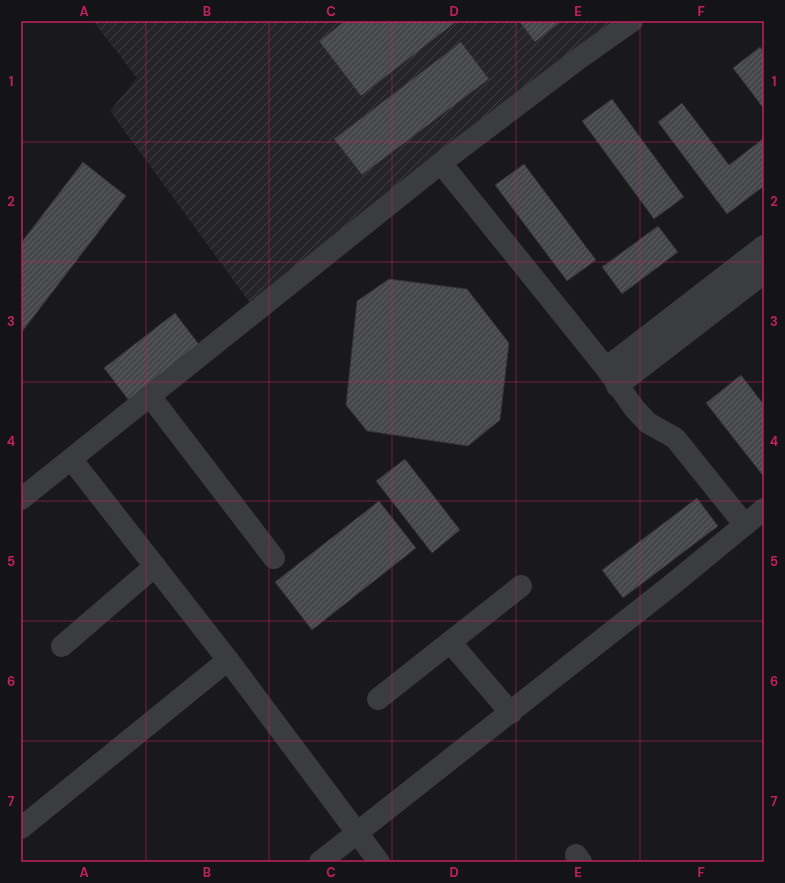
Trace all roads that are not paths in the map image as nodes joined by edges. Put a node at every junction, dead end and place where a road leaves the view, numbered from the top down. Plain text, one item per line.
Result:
1 (632, 21) edge
2 (441, 163) junction
3 (764, 246) edge
4 (764, 273) edge
5 (611, 377) junction
6 (150, 396) junction
7 (72, 460) junction
8 (25, 489) edge
9 (764, 510) edge
10 (745, 525) junction
11 (274, 558) dead end
12 (155, 566) junction
13 (522, 586) dead end
14 (450, 642) junction
15 (62, 646) dead end
16 (228, 660) junction
17 (378, 699) dead end
18 (511, 712) junction
19 (21, 828) edge
20 (358, 833) junction
21 (320, 862) edge
22 (380, 862) edge

1 - 2 lane
2 - 5 lane
2 - 6 lane
3 - 5 lane
4 - 5 lane
5 - 10 lane
6 - 7 lane
6 - 11 lane
7 - 8 lane
7 - 12 lane
9 - 10 lane
10 - 18 lane
12 - 15 lane
12 - 16 lane
13 - 14 lane
14 - 17 lane
14 - 18 lane
16 - 19 lane
16 - 20 lane
18 - 20 lane
20 - 21 lane
20 - 22 lane

